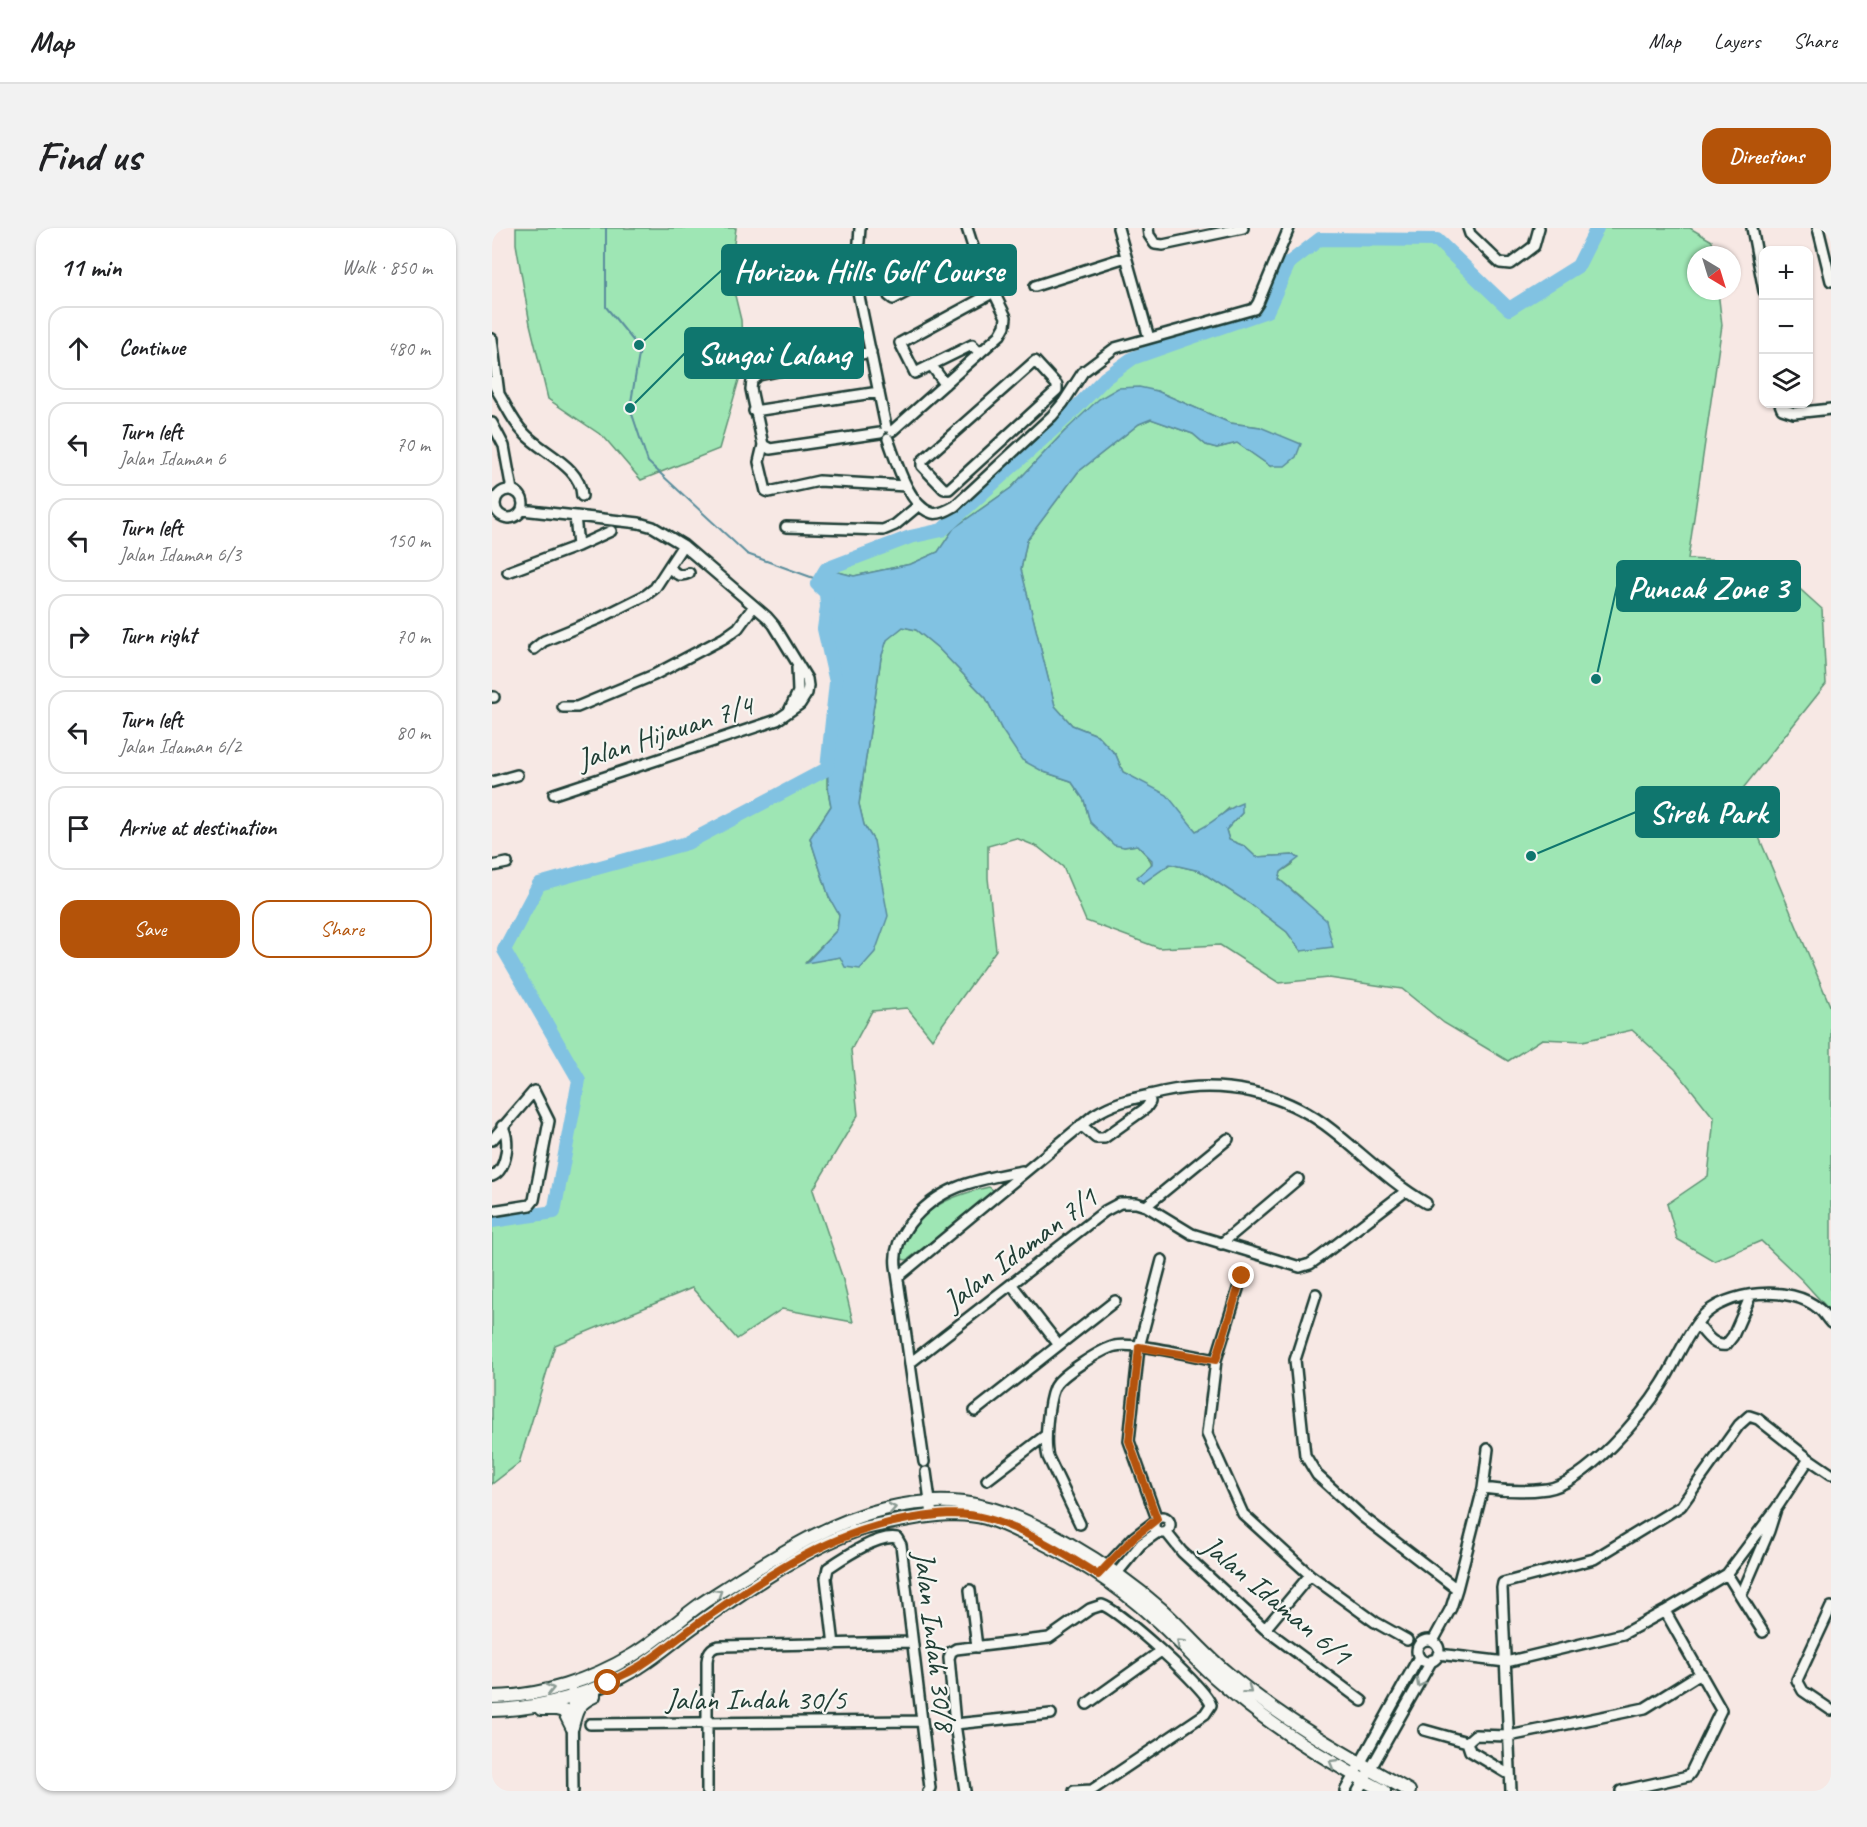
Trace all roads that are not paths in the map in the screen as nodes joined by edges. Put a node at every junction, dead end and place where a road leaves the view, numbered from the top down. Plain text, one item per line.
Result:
1 (860, 228) edge
2 (967, 228) edge
3 (1118, 228) edge
4 (1148, 228) edge
5 (1243, 228) edge
6 (1289, 228) edge
7 (1468, 228) edge
8 (1539, 228) edge
9 (1752, 228) edge
10 (1818, 228) edge
11 (976, 256) junction
12 (1126, 257) junction
13 (1759, 265) edge
14 (941, 268) junction
15 (1831, 281) edge
16 (856, 282) junction
17 (1035, 286) dead end
18 (748, 288) dead end
19 (994, 292) junction
20 (1149, 338) junction
21 (492, 339) edge
22 (871, 352) junction
23 (980, 353) junction
24 (932, 366) junction
25 (492, 381) edge
26 (945, 384) junction
27 (879, 392) junction
28 (499, 394) junction
29 (1782, 408) edge
30 (1831, 409) edge
31 (1036, 410) junction
32 (754, 411) junction
33 (1045, 422) junction
34 (492, 423) edge
35 (887, 433) junction
36 (764, 445) junction
37 (967, 473) junction
38 (978, 485) junction
39 (906, 486) junction
40 (512, 490) junction
41 (582, 496) dead end
42 (493, 502) edge
43 (919, 505) junction
44 (522, 510) junction
45 (575, 516) junction
46 (786, 526) dead end
47 (612, 531) dead end
48 (683, 545) junction
49 (578, 546) junction
50 (670, 566) junction
51 (508, 572) dead end
52 (689, 573) dead end
53 (754, 606) junction
54 (534, 649) dead end
55 (563, 708) dead end
56 (517, 775) dead end
57 (492, 782) edge
58 (554, 794) dead end
59 (507, 863) dead end
60 (492, 866) edge
61 (1149, 1095) junction
62 (1081, 1125) junction
63 (502, 1126) junction
64 (1228, 1138) dead end
65 (492, 1140) edge
66 (1024, 1171) junction
67 (492, 1176) edge
68 (990, 1177) junction
69 (1298, 1179) dead end
70 (1406, 1191) junction
71 (998, 1192) junction
72 (1426, 1203) dead end
73 (1146, 1206) junction
74 (492, 1211) edge
75 (1221, 1244) junction
76 (1162, 1260) dead end
77 (1242, 1276) dead end
78 (898, 1277) junction
79 (1012, 1285) junction
80 (1316, 1294) dead end
81 (1750, 1295) junction
82 (1115, 1301) dead end
83 (1831, 1323) edge
84 (1697, 1324) junction
85 (1059, 1345) junction
86 (1139, 1347) junction
87 (1216, 1360) junction
88 (910, 1364) junction
89 (975, 1411) dead end
90 (1046, 1435) junction
91 (1488, 1449) dead end
92 (1809, 1459) junction
93 (1831, 1474) edge
94 (987, 1480) dead end
95 (1483, 1488) junction
96 (930, 1502) junction
97 (1776, 1509) junction
98 (932, 1515) junction
99 (1156, 1520) junction
100 (1080, 1524) dead end
101 (1162, 1532) junction
102 (1727, 1574) junction
103 (1107, 1575) junction
104 (1310, 1575) junction
105 (1457, 1589) junction
106 (970, 1590) dead end
107 (1741, 1596) junction
108 (1831, 1607) edge
109 (1665, 1611) junction
110 (1829, 1618) edge
111 (1265, 1629) junction
112 (1763, 1632) dead end
113 (1407, 1640) dead end
114 (1433, 1641) junction
115 (912, 1642) junction
116 (834, 1645) junction
117 (977, 1647) junction
118 (1161, 1651) junction
119 (1419, 1657) junction
120 (1435, 1657) junction
121 (1506, 1662) junction
122 (641, 1666) junction
123 (1701, 1673) junction
124 (572, 1684) junction
125 (492, 1697) edge
126 (572, 1697) junction
127 (1362, 1701) dead end
128 (1087, 1704) dead end
129 (497, 1710) edge
130 (1831, 1710) edge
131 (1051, 1714) dead end
132 (921, 1721) junction
133 (707, 1723) junction
134 (590, 1724) dead end
135 (955, 1724) junction
136 (572, 1727) junction
137 (1424, 1730) dead end
138 (1509, 1736) junction
139 (1467, 1742) junction
140 (1362, 1775) edge
141 (1510, 1775) junction
142 (1093, 1790) edge
143 (573, 1791) edge
144 (707, 1791) edge
145 (928, 1791) edge
146 (965, 1791) edge
147 (1074, 1791) edge
148 (1345, 1791) edge
149 (1384, 1791) edge
150 (1409, 1791) edge
151 (1511, 1791) edge
152 (1621, 1791) edge

1 - 16 street
2 - 11 street
3 - 12 street
4 - 5 street
6 - 20 street
7 - 8 street
9 - 13 street
10 - 15 street
11 - 14 street
11 - 19 street
12 - 17 street
12 - 20 street
14 - 14 street
16 - 18 street
16 - 22 street
19 - 23 street
19 - 24 street
20 - 33 street
21 - 28 street
22 - 27 street
22 - 32 street
23 - 24 street
23 - 26 street
24 - 26 street
25 - 28 street
26 - 35 street
27 - 32 street
27 - 35 street
28 - 41 street
29 - 30 street
31 - 33 street
31 - 37 street
31 - 37 street
32 - 36 street
33 - 38 street
34 - 40 street
35 - 36 street
35 - 39 street
36 - 39 street
37 - 38 street
38 - 43 street
39 - 43 street
40 - 42 street
40 - 44 street
42 - 44 street
43 - 46 street
44 - 45 street
45 - 48 street
45 - 49 street
47 - 49 street
48 - 50 street
48 - 53 street
49 - 51 street
50 - 52 street
50 - 54 street
53 - 55 street
53 - 58 street, Jalan Hijauan 7/4
56 - 57 street
59 - 60 street
61 - 62 street
61 - 62 street
61 - 70 street
62 - 66 street
63 - 65 street
63 - 67 street
63 - 74 street
64 - 73 street
66 - 68 street
66 - 71 street
68 - 71 street
68 - 78 street
69 - 75 street
70 - 72 street
70 - 75 street, Jalan Idaman 7/1
71 - 78 street
73 - 75 street, Jalan Idaman 7/1
73 - 79 street, Jalan Idaman 7/1
76 - 86 street
77 - 87 street
78 - 88 street
79 - 85 street
79 - 88 street, Jalan Idaman 7/1
80 - 105 street
81 - 83 street
81 - 84 street
81 - 84 street
82 - 85 street
84 - 95 street
85 - 89 street
86 - 87 street
86 - 90 street
86 - 99 street
87 - 104 street
88 - 96 street
90 - 94 street
90 - 100 street
91 - 95 street
92 - 93 street
92 - 97 street
92 - 121 street
95 - 105 street
96 - 98 street
96 - 103 main road
124 -> 96 main road
97 - 102 street
97 - 107 street
98 - 103 main road
98 - 122 main road
99 - 101 street
99 - 101 street
99 - 103 street
101 - 103 street
101 - 111 street, Jalan Idaman 6/1
102 - 107 street
102 - 109 street
103 - 140 main road
104 - 111 street
104 - 113 street
105 - 114 street
106 - 117 street
107 - 112 street
108 - 110 street
109 - 121 street
109 - 123 street
110 - 130 street
111 - 127 street, Jalan Idaman 6/1
114 - 119 street
114 - 120 street
115 - 116 street
115 - 116 street, Jalan Indah 30/8
115 - 132 street, Jalan Indah 30/8
116 - 133 street
117 - 118 street
117 - 135 street
118 - 128 street
118 - 142 street
119 - 120 street
119 - 140 street
120 - 121 street
120 -> 140 street
121 - 138 street
122 - 126 main road
122 - 136 main road
123 - 138 street
123 - 152 street
125 -> 124 main road
124 - 126 street
126 - 129 main road
126 - 136 street
129 - 136 main road
131 - 135 street
132 - 133 street, Jalan Indah 30/5
132 - 145 street, Jalan Indah 30/8
133 - 134 street, Jalan Indah 30/5
133 - 144 street
135 - 146 street
136 - 143 street
137 - 139 street
138 - 139 street
138 - 141 street
139 - 141 street
140 - 148 street
140 - 149 main road
140 - 150 main road
141 - 151 street
142 - 147 street

